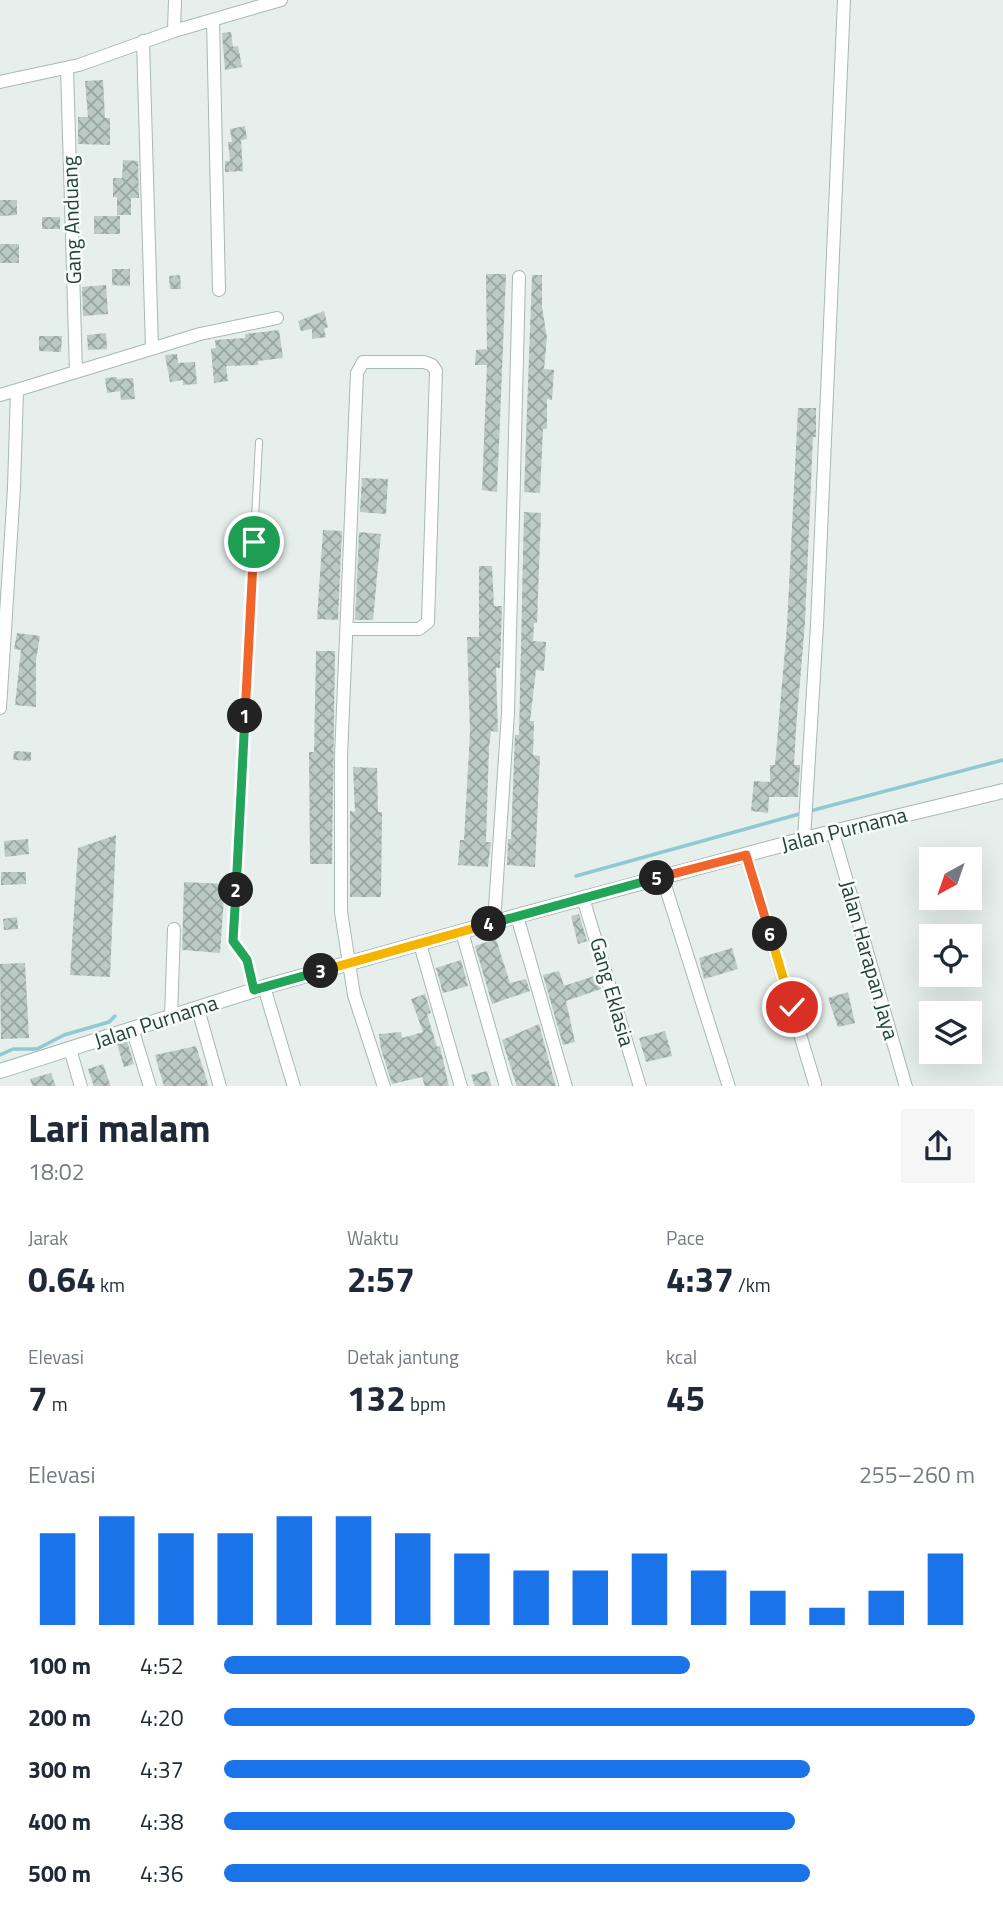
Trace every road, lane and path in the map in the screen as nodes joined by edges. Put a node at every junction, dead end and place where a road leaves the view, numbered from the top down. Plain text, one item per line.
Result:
1 (175, 0) edge
2 (281, 0) edge
3 (845, 0) edge
4 (213, 20) junction
5 (174, 31) junction
6 (143, 41) junction
7 (67, 68) junction
8 (0, 82) edge
9 (519, 277) dead end
10 (219, 290) dead end
11 (277, 318) dead end
12 (152, 348) junction
13 (76, 372) junction
14 (17, 390) junction
15 (0, 395) edge
16 (260, 442) dead end
17 (347, 629) junction
18 (0, 708) edge
19 (1003, 791) edge
20 (833, 833) junction
21 (805, 839) junction
22 (746, 855) junction
23 (662, 876) junction
24 (583, 898) junction
25 (516, 916) junction
26 (494, 923) junction
27 (174, 929) dead end
28 (462, 932) junction
29 (421, 944) junction
30 (348, 964) junction
31 (259, 988) junction
32 (198, 1009) junction
33 (171, 1017) junction
34 (132, 1028) junction
35 (70, 1049) junction
36 (0, 1071) edge
37 (815, 1084) dead end
38 (81, 1086) edge
39 (150, 1086) edge
40 (220, 1086) edge
41 (294, 1086) edge
42 (384, 1086) edge
43 (461, 1086) edge
44 (506, 1086) edge
45 (566, 1086) edge
46 (640, 1086) edge
47 (729, 1086) edge
48 (906, 1086) edge

1 - 5 street
2 - 4 street
3 - 21 street
4 - 5 street
4 - 10 street
5 - 6 street
6 - 7 street
6 - 12 street
7 - 8 street
7 - 13 street, Gang Anduang
9 - 26 street
11 - 12 street
12 - 13 street
13 - 14 street
14 - 15 street
14 - 18 street
16 - 31 lane
17 - 17 street
17 - 30 street
19 - 20 street, Jalan Purnama
20 - 21 street, Jalan Purnama
20 - 48 street, Jalan Harapan Jaya
21 - 22 street, Jalan Purnama
22 - 23 street, Jalan Purnama
22 - 37 street
23 - 24 street, Jalan Purnama
23 - 47 street
24 - 25 street, Jalan Purnama
24 - 46 street, Gang Eklasia
25 - 26 street, Jalan Purnama
25 - 45 street
26 - 28 street, Jalan Purnama
27 - 33 street
28 - 29 street, Jalan Purnama
28 - 44 street
29 - 30 street, Jalan Purnama
29 - 43 street
30 - 31 street, Jalan Purnama
30 - 42 street
31 - 32 street, Jalan Purnama
31 - 41 street
32 - 33 street, Jalan Purnama
32 - 40 street
33 - 34 street, Jalan Purnama
34 - 35 street, Jalan Purnama
34 - 39 street
35 - 36 street, Jalan Purnama
35 - 38 street

